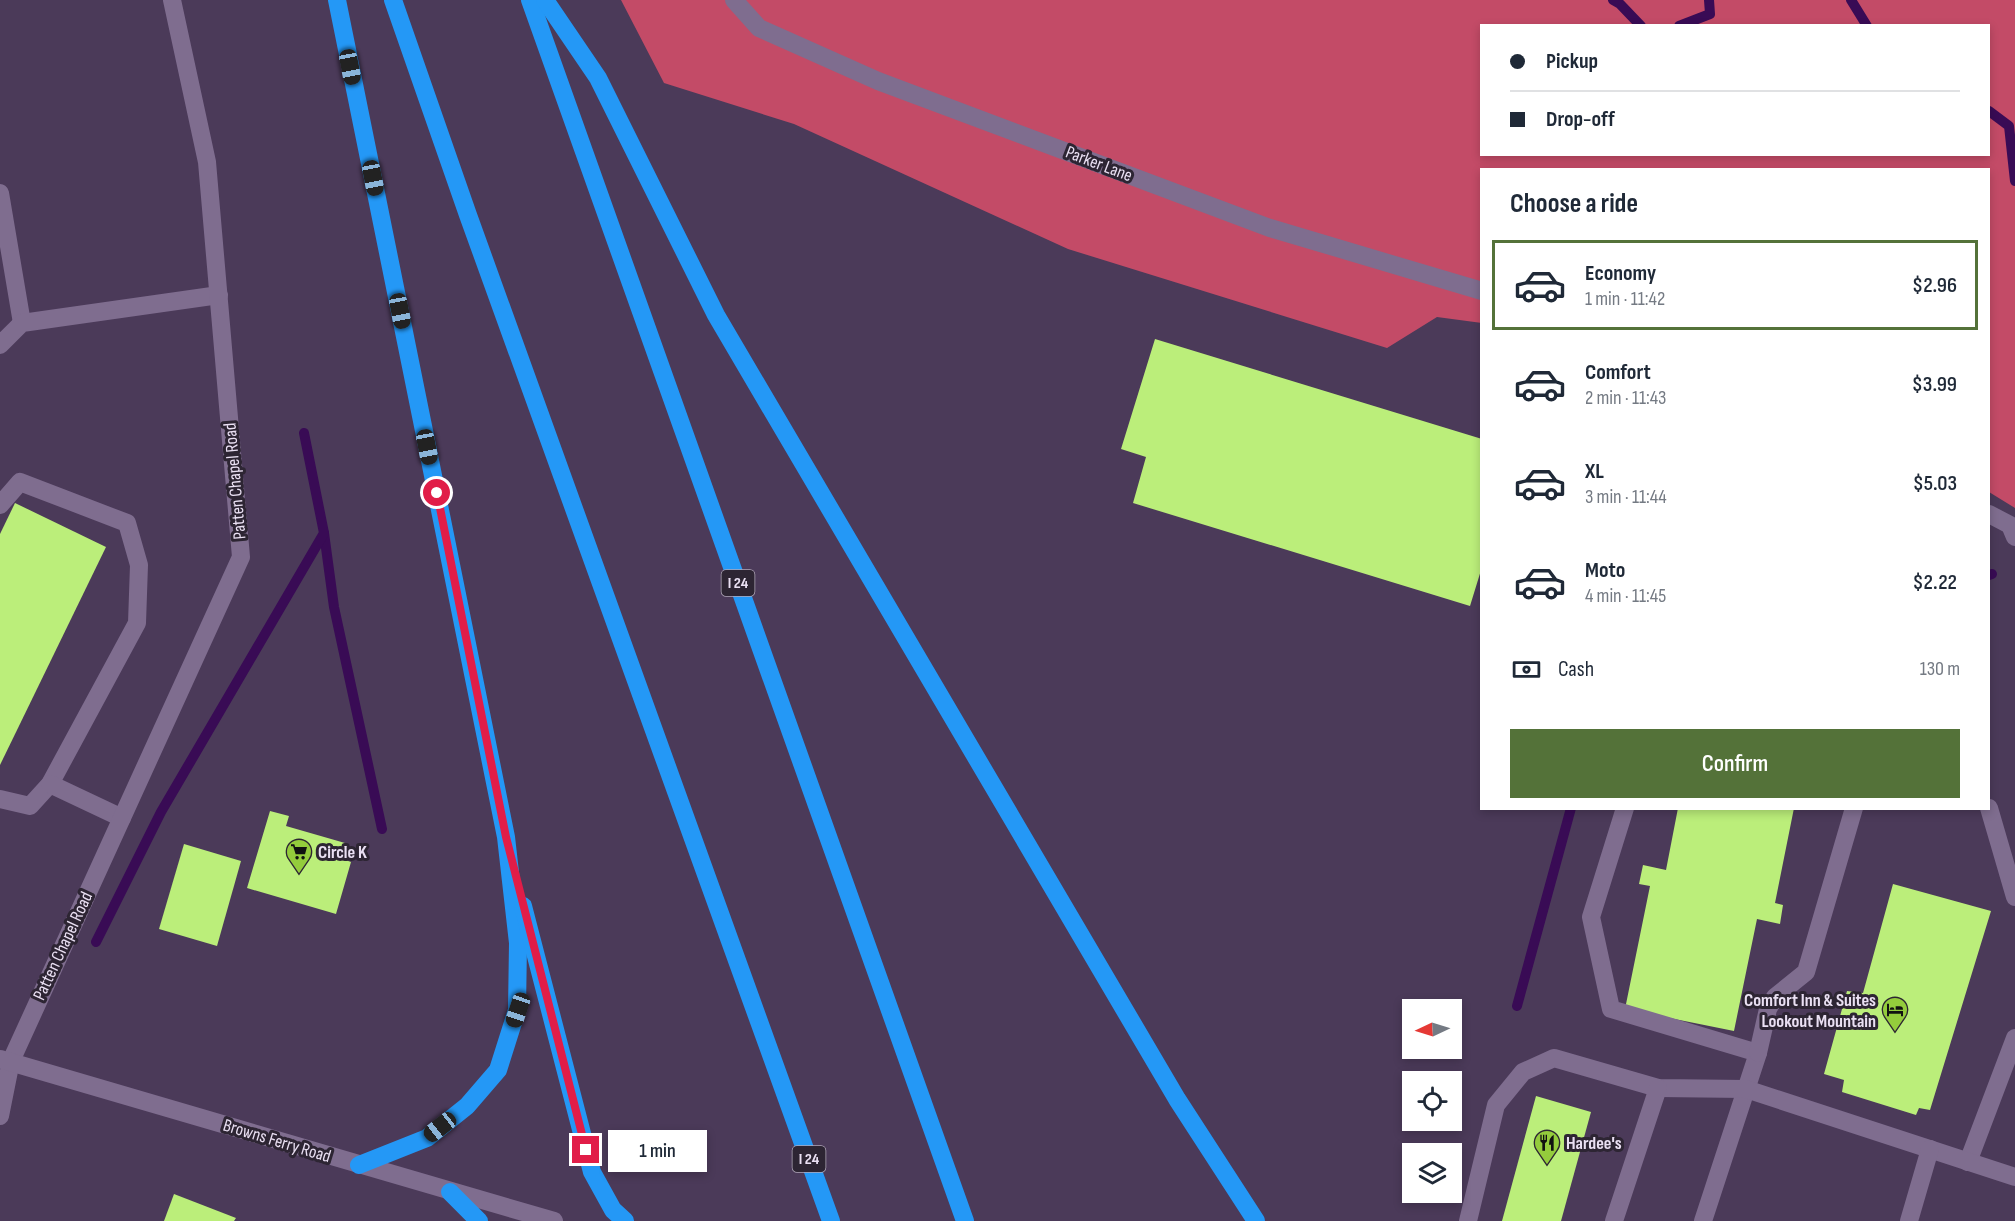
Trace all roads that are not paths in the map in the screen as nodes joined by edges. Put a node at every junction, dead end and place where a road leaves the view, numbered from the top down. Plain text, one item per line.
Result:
1 (172, 0) edge
2 (337, 0) edge
3 (393, 0) edge
4 (530, 0) edge
5 (544, 0) edge
6 (734, 0) edge
7 (0, 193) edge
8 (1480, 290) edge
9 (219, 296) junction
10 (22, 323) junction
11 (0, 345) edge
12 (0, 505) edge
13 (1990, 515) edge
14 (2015, 537) edge
15 (50, 784) junction
16 (0, 799) edge
17 (1623, 810) edge
18 (1853, 810) edge
19 (1990, 810) edge
20 (122, 818) junction
21 (506, 837) junction
22 (2015, 897) edge
23 (2015, 1038) edge
24 (1758, 1053) junction
25 (5, 1060) edge
26 (1658, 1088) junction
27 (1746, 1089) junction
28 (0, 1116) edge
29 (1930, 1149) junction
30 (1968, 1162) junction
31 (359, 1165) junction
32 (2015, 1177) edge
33 (450, 1192) junction
34 (479, 1221) edge
35 (554, 1221) edge
36 (625, 1221) edge
37 (831, 1221) edge
38 (965, 1221) edge
39 (1256, 1221) edge
40 (1468, 1221) edge
41 (1614, 1221) edge
42 (1703, 1221) edge
43 (1909, 1221) edge

1 - 9 street, Patten Chapel Road
2 - 21 highway
3 - 37 highway, I 24
4 - 38 highway, I 24
5 - 39 highway
6 - 8 street, Parker Lane
7 - 10 street
9 - 10 street
9 - 20 street, Patten Chapel Road
10 - 11 street
12 - 15 street
13 - 14 street
15 - 16 street
15 - 20 street
17 - 24 street
18 - 24 street
19 - 22 street
20 - 25 street, Patten Chapel Road
21 - 31 highway
21 - 36 highway
23 - 30 street
24 - 27 street
25 - 28 street, Patten Chapel Road
25 - 31 street, Browns Ferry Road
26 - 27 street
26 - 40 street
26 - 41 street
27 - 29 street
27 - 42 street
29 - 30 street
29 - 43 street
30 - 32 street
31 - 33 street, Browns Ferry Road
33 - 34 highway
33 - 35 street, Browns Ferry Road

